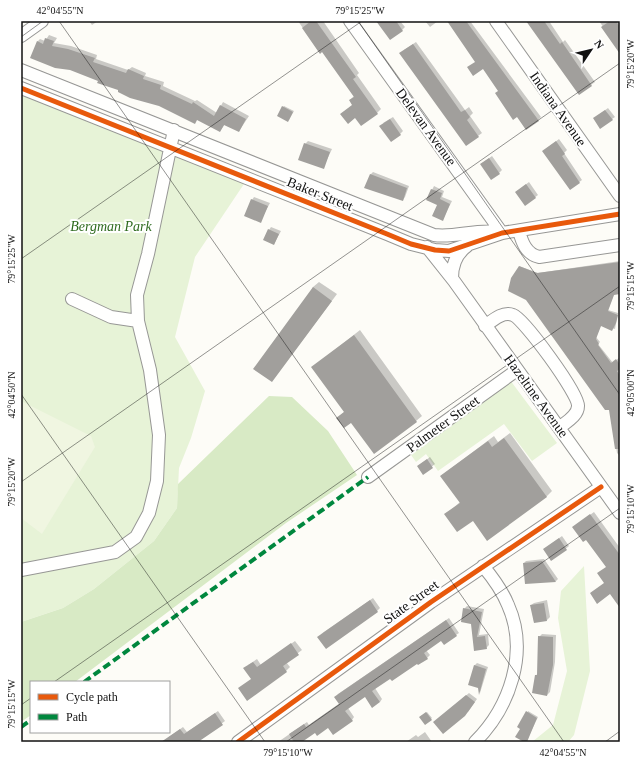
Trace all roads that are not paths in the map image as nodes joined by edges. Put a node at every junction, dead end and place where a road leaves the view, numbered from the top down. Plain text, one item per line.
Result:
1 (42, 21) edge
2 (350, 21) edge
3 (496, 21) edge
4 (21, 36) edge
5 (25, 71) edge
6 (22, 92) edge
7 (174, 130) junction
8 (170, 149) junction
9 (620, 196) edge
10 (620, 214) edge
11 (397, 220) junction
12 (519, 230) junction
13 (502, 233) junction
14 (470, 244) junction
15 (620, 245) edge
16 (429, 248) junction
17 (452, 278) junction
18 (72, 299) dead end
19 (138, 321) junction
20 (485, 326) junction
21 (517, 370) junction
22 (559, 428) junction
23 (368, 477) dead end
24 (601, 487) junction
25 (620, 513) edge
26 (483, 566) junction
27 (21, 570) edge
28 (238, 742) edge
29 (475, 742) edge

1 - 4 street
2 - 13 street, Delevan Avenue
3 - 9 street, Indiana Avenue
5 - 6 street
5 - 7 street, Baker Street
6 - 8 street, Baker Street
7 - 8 street
7 - 11 street, Baker Street
8 - 16 street, Baker Street
8 - 19 street
10 - 12 street, Baker Street
11 - 13 street, Baker Street
11 - 16 street, Hazeltine Avenue
12 - 13 street, Baker Street
12 - 15 street
13 - 14 street, Baker Street
14 - 16 street, Baker Street
14 - 17 street
16 - 17 street, Hazeltine Avenue
17 - 20 street, Hazeltine Avenue
18 - 19 street
19 - 27 street
20 - 21 street, Hazeltine Avenue
20 - 22 street
21 - 22 street, Hazeltine Avenue
21 - 23 street, Palmeter Street
22 - 24 street, Hazeltine Avenue
24 - 25 street, Hazeltine Avenue
24 - 26 street, State Street
26 - 28 street, State Street
26 - 29 street

